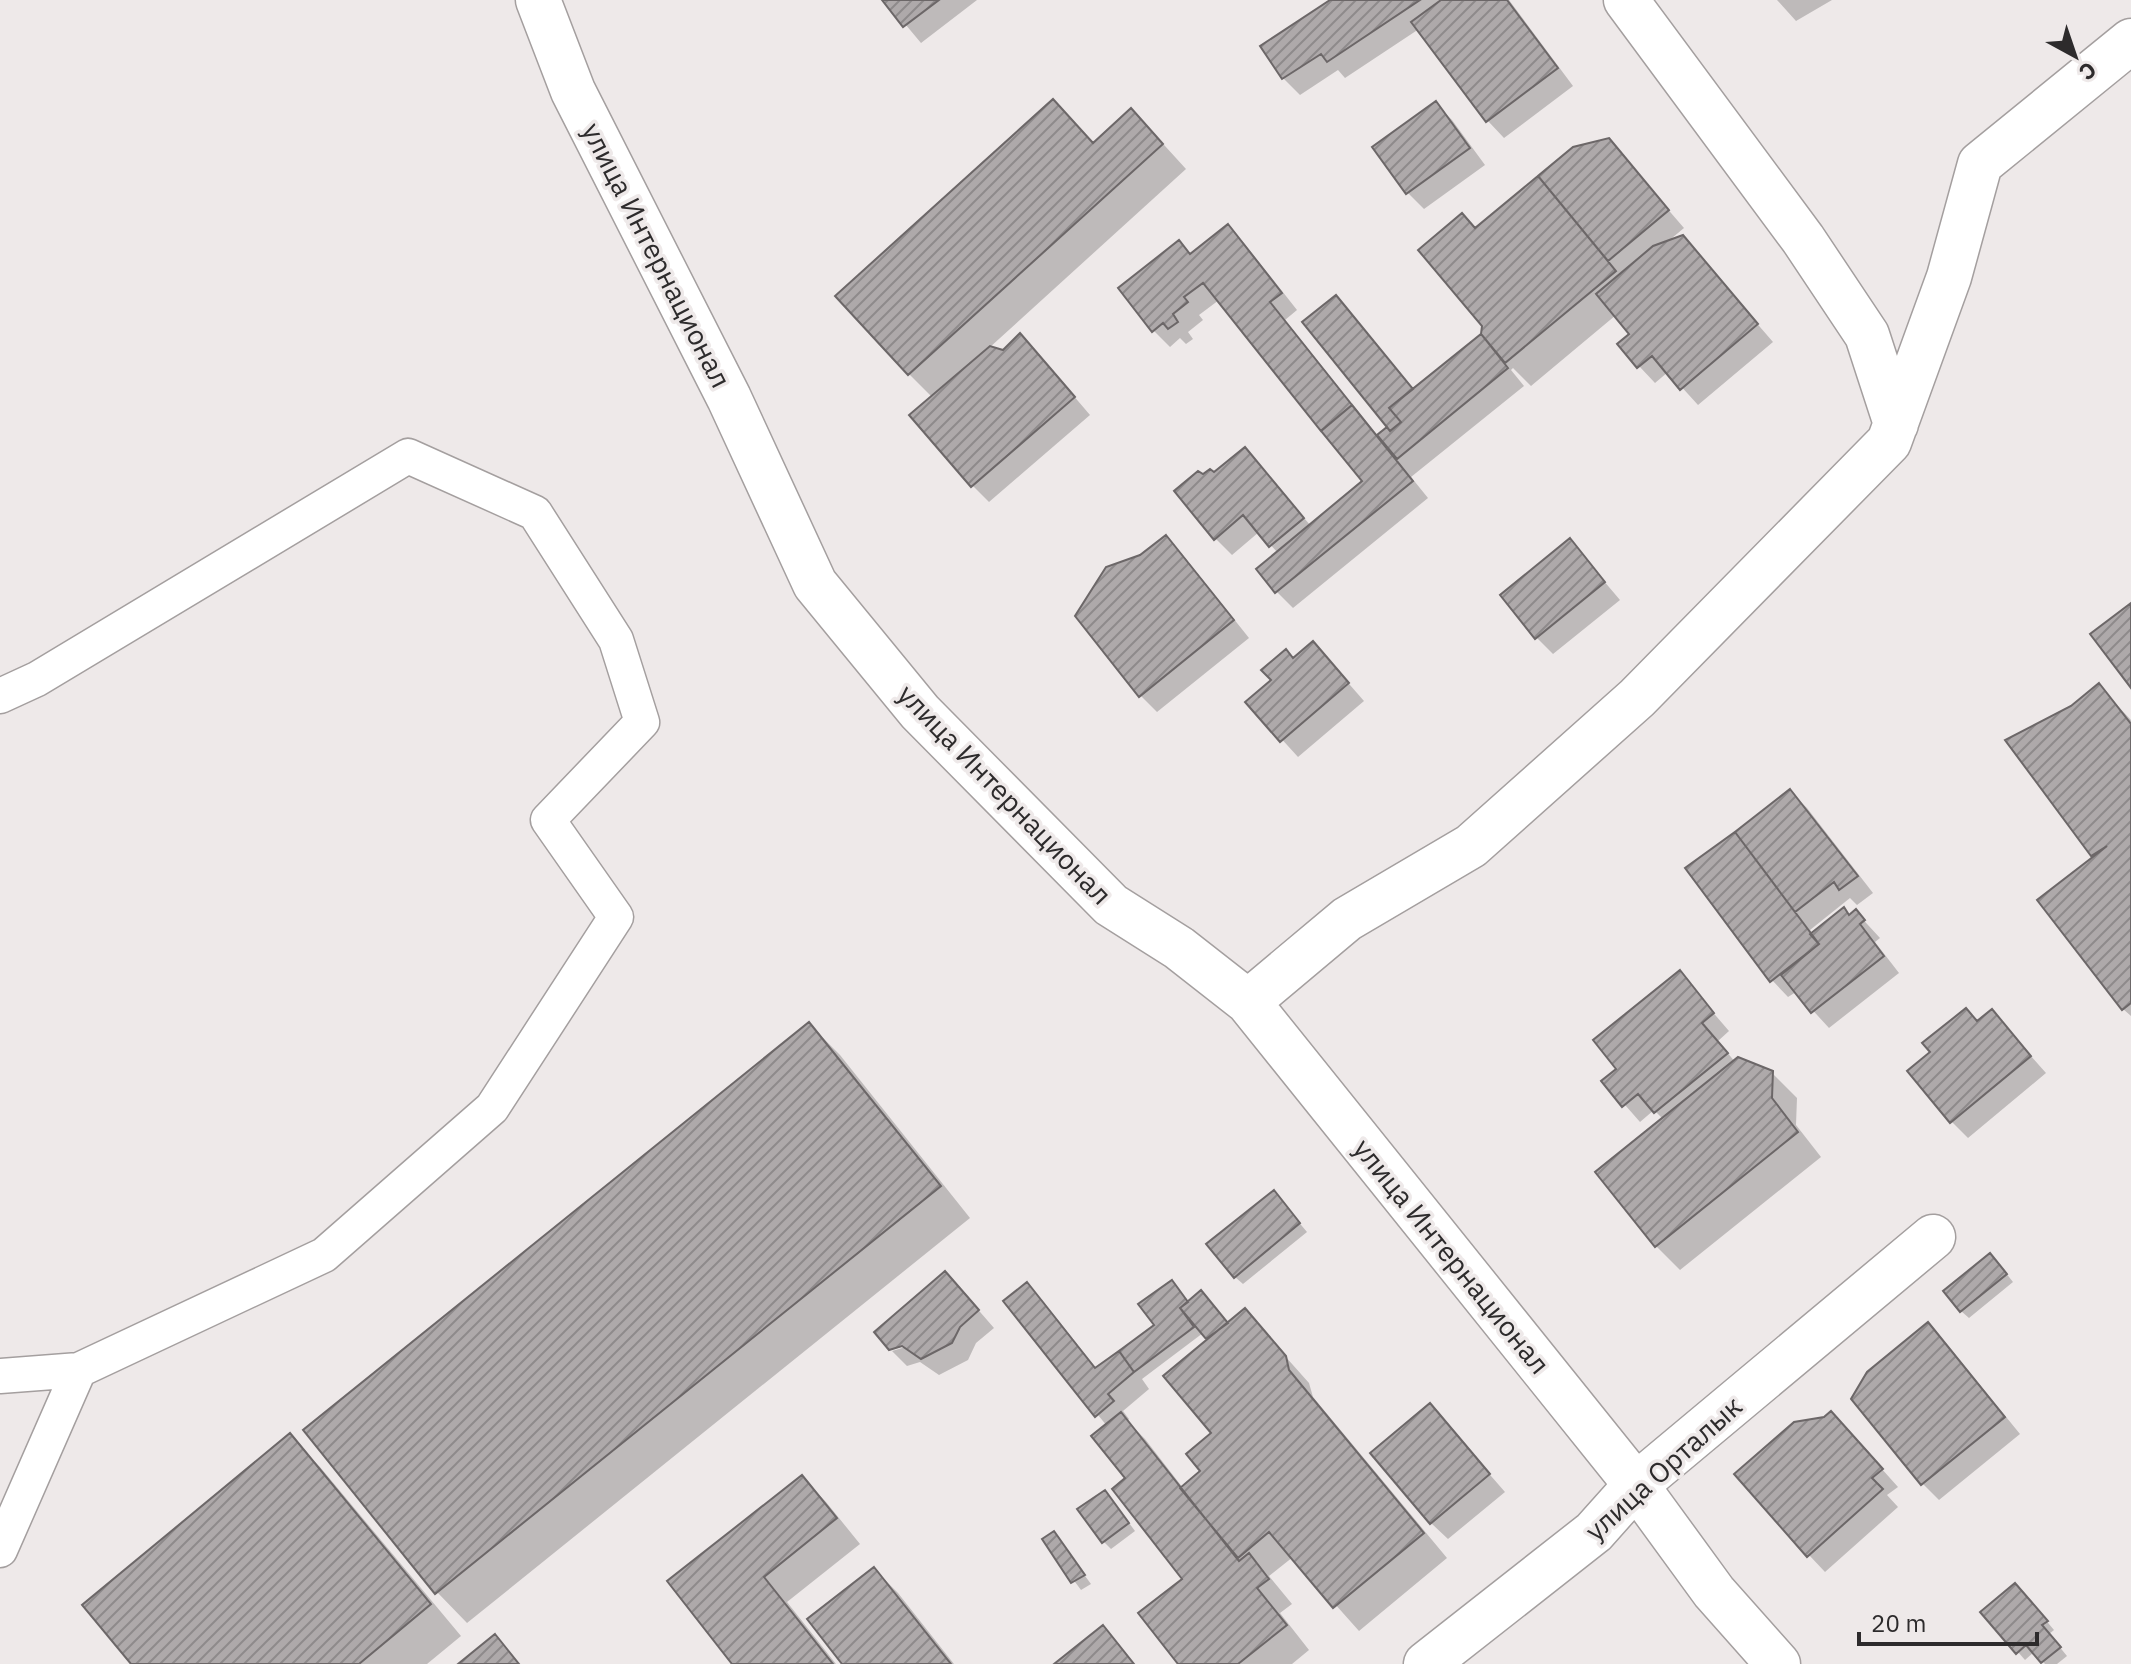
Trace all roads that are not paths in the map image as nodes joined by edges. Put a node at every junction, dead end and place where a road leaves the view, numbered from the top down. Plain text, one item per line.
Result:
1 (538, 0) edge
2 (1626, 0) edge
3 (2131, 41) edge
4 (1896, 424) junction
5 (0, 696) edge
6 (1248, 1002) junction
7 (1933, 1237) dead end
8 (79, 1370) junction
9 (0, 1376) edge
10 (1636, 1485) junction
11 (0, 1550) edge
12 (1426, 1664) edge
13 (1778, 1664) edge

1 - 6 street, улица Интернационал
2 - 4 street
3 - 4 street
4 - 6 street
5 - 8 lane
6 - 10 street, улица Интернационал
7 - 10 street, улица Орталык
8 - 9 lane
8 - 11 lane
10 - 12 street, улица Орталык
10 - 13 street, улица Интернационал

